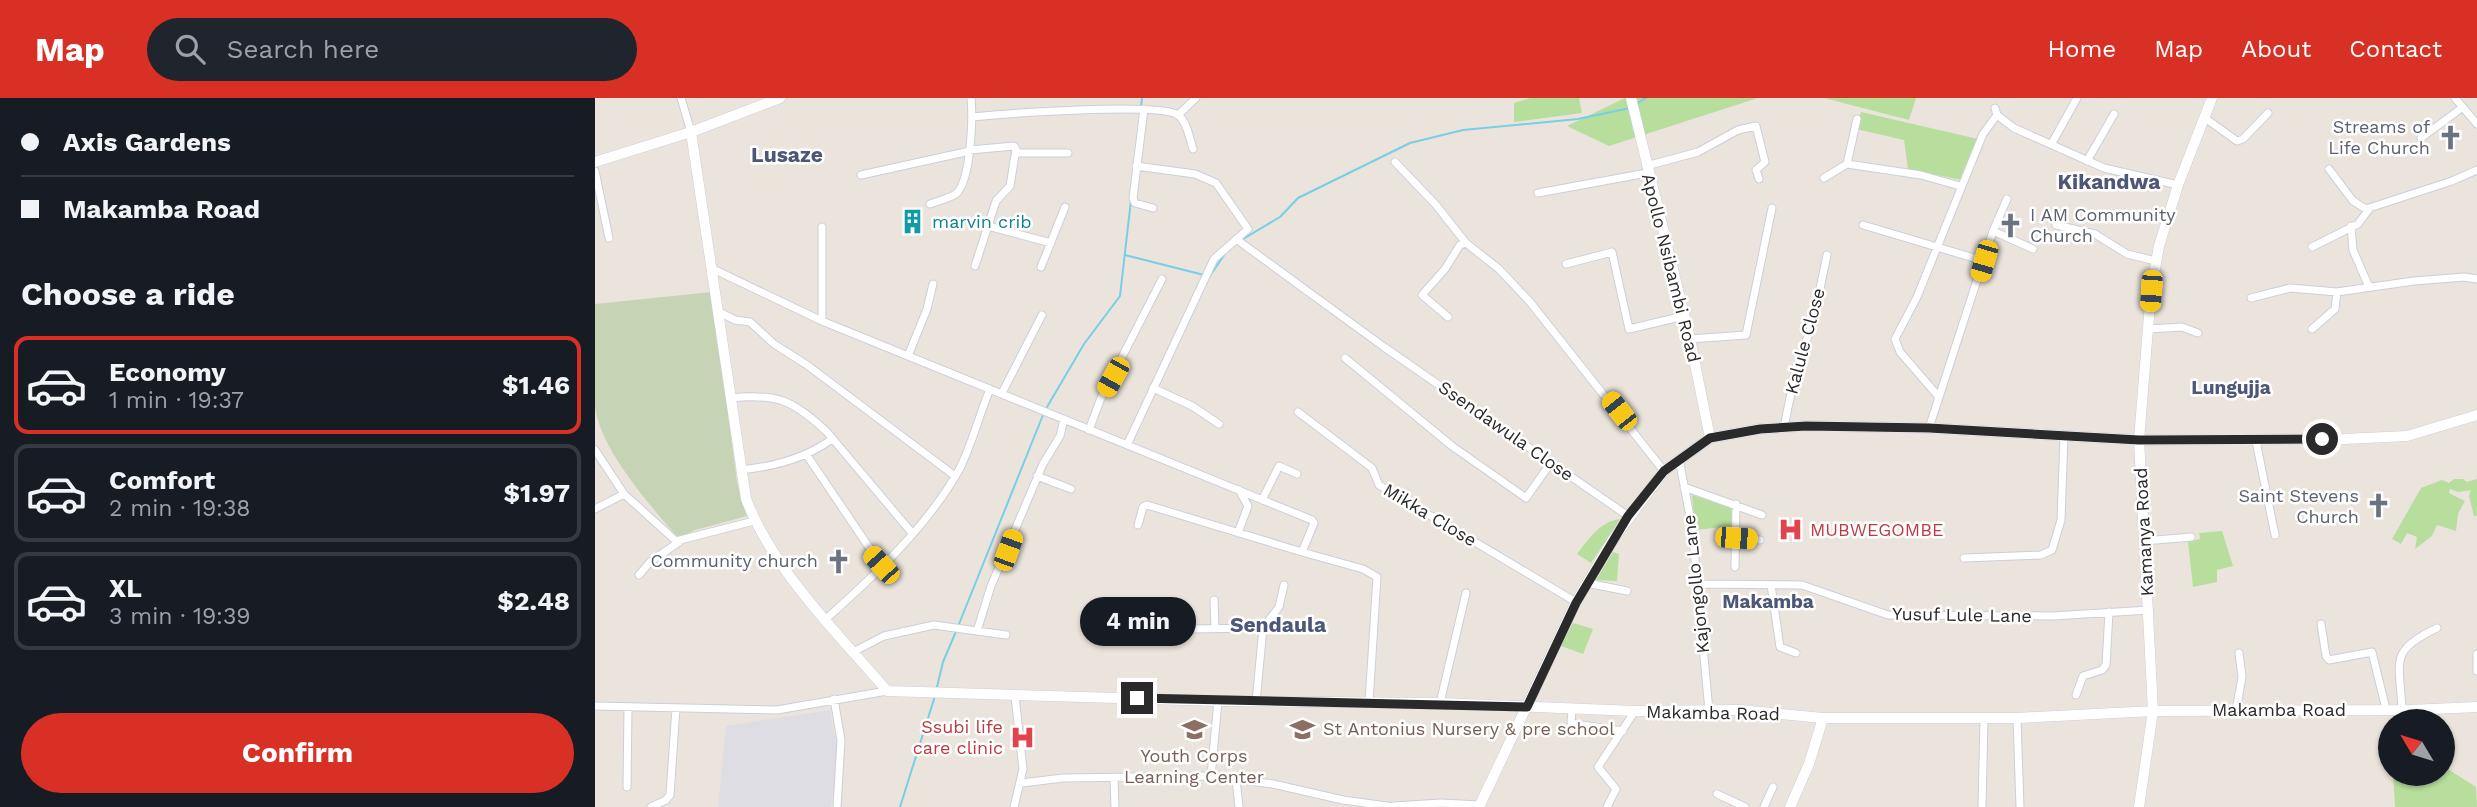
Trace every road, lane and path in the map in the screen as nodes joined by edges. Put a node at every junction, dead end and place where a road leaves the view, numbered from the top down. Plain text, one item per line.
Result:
1 (681, 98) edge
2 (780, 98) edge
3 (971, 98) edge
4 (1195, 98) edge
5 (2077, 98) edge
6 (2211, 98) edge
7 (2455, 98) edge
8 (1632, 103) edge
9 (2463, 107) junction
10 (1140, 110) junction
11 (2268, 113) dead end
12 (2114, 114) dead end
13 (1178, 115) junction
14 (972, 117) junction
15 (2205, 118) junction
16 (1857, 119) dead end
17 (2477, 124) edge
18 (691, 132) junction
19 (2421, 138) dead end
20 (2052, 143) junction
21 (1193, 149) dead end
22 (970, 150) junction
23 (1016, 153) junction
24 (1068, 153) dead end
25 (2087, 160) junction
26 (595, 162) edge
27 (1395, 162) dead end
28 (1847, 164) junction
29 (1136, 166) junction
30 (1646, 169) junction
31 (2329, 169) dead end
32 (2477, 170) edge
33 (595, 171) edge
34 (861, 175) dead end
35 (1824, 178) dead end
36 (1759, 179) dead end
37 (1960, 186) junction
38 (2178, 186) junction
39 (1538, 193) dead end
40 (2007, 199) dead end
41 (930, 204) dead end
42 (1065, 206) dead end
43 (1153, 208) dead end
44 (1772, 208) dead end
45 (2369, 209) junction
46 (1863, 225) dead end
47 (2056, 225) dead end
48 (988, 226) junction
49 (2351, 226) junction
50 (822, 227) dead end
51 (1993, 231) junction
52 (609, 238) dead end
53 (1239, 242) junction
54 (1051, 243) junction
55 (1466, 243) junction
56 (1938, 245) junction
57 (2312, 247) dead end
58 (2033, 249) dead end
59 (1827, 255) dead end
60 (1984, 261) junction
61 (2156, 261) junction
62 (1566, 264) dead end
63 (975, 265) dead end
64 (1041, 267) dead end
65 (713, 269) junction
66 (1161, 279) dead end
67 (2477, 279) edge
68 (933, 284) dead end
69 (2369, 287) junction
70 (2337, 292) junction
71 (2251, 298) dead end
72 (719, 312) junction
73 (1042, 315) dead end
74 (1684, 316) junction
75 (1448, 317) dead end
76 (822, 321) junction
77 (2148, 328) junction
78 (2312, 329) dead end
79 (2198, 332) dead end
80 (1690, 339) junction
81 (908, 356) junction
82 (1345, 358) dead end
83 (1153, 388) junction
84 (990, 389) junction
85 (1002, 393) junction
86 (1938, 396) junction
87 (730, 398) junction
88 (1298, 412) dead end
89 (2477, 415) edge
90 (1064, 419) junction
91 (1219, 424) dead end
92 (1784, 427) junction
93 (1929, 428) junction
94 (1089, 430) junction
95 (2064, 436) junction
96 (1710, 438) junction
97 (832, 439) junction
98 (2139, 440) junction
99 (2256, 441) junction
100 (1127, 444) junction
101 (595, 450) edge
102 (806, 454) junction
103 (1678, 458) junction
104 (1550, 464) junction
105 (740, 470) junction
106 (1664, 471) junction
107 (1297, 474) dead end
108 (955, 476) junction
109 (1038, 476) junction
110 (1684, 487) junction
111 (1071, 489) dead end
112 (1239, 490) junction
113 (624, 494) junction
114 (1262, 500) junction
115 (1736, 504) junction
116 (595, 509) edge
117 (1762, 515) dead end
118 (1628, 516) junction
119 (754, 521) junction
120 (1138, 525) dead end
121 (912, 533) junction
122 (1238, 533) junction
123 (2275, 535) dead end
124 (2191, 537) dead end
125 (1736, 538) junction
126 (1760, 540) dead end
127 (2144, 541) junction
128 (679, 542) junction
129 (1302, 552) junction
130 (1964, 558) dead end
131 (881, 565) junction
132 (1735, 567) dead end
133 (639, 575) dead end
134 (1587, 583) junction
135 (1697, 584) junction
136 (1284, 585) dead end
137 (1771, 585) junction
138 (1627, 591) dead end
139 (1466, 593) dead end
140 (1214, 600) dead end
141 (1576, 603) junction
142 (2149, 610) junction
143 (2109, 612) junction
144 (826, 619) junction
145 (2322, 624) dead end
146 (1215, 628) junction
147 (1263, 628) junction
148 (2437, 628) dead end
149 (1189, 629) dead end
150 (977, 631) junction
151 (1006, 635) dead end
152 (853, 652) junction
153 (1796, 653) dead end
154 (2239, 653) dead end
155 (2477, 654) edge
156 (2477, 671) edge
157 (887, 691) junction
158 (2076, 695) dead end
159 (1015, 696) junction
160 (834, 699) junction
161 (1218, 702) junction
162 (1257, 702) junction
163 (1369, 702) junction
164 (1440, 703) junction
165 (595, 706) edge
166 (628, 707) junction
167 (1527, 707) junction
168 (2477, 707) edge
169 (675, 708) junction
170 (1571, 709) junction
171 (2378, 709) edge
172 (2386, 709) edge
173 (2405, 709) edge
174 (2455, 709) edge
175 (1635, 711) junction
176 (1709, 711) junction
177 (2153, 711) junction
178 (2237, 711) junction
179 (1823, 718) junction
180 (1984, 718) junction
181 (2017, 718) junction
182 (1623, 732) junction
183 (1211, 776) junction
184 (1114, 779) junction
185 (1236, 780) junction
186 (1022, 783) junction
187 (627, 787) dead end
188 (1773, 787) dead end
189 (1717, 794) dead end
190 (1480, 806) edge
191 (651, 807) edge
192 (837, 807) edge
193 (1014, 807) edge
194 (1115, 807) edge
195 (1239, 807) edge
196 (1394, 807) edge
197 (1607, 807) edge
198 (1745, 807) edge
199 (1764, 807) edge
200 (1790, 807) edge
201 (1983, 807) edge
202 (2020, 807) edge
203 (2139, 807) edge

1 - 18 street
2 - 18 street
3 - 14 street
4 - 13 street
5 - 20 street
6 - 15 street, Kamanya Road
7 - 9 street
8 - 30 street, Apollo Nsibambi Road
9 - 17 street
9 - 19 street
10 - 13 street
10 - 14 street
10 - 29 street
11 - 15 street
12 - 25 street
13 - 21 street
14 - 22 street
15 - 38 street, Kamanya Road
16 - 28 street
18 - 26 street
18 - 65 street
20 - 25 street
20 - 37 street
22 - 23 street
22 - 34 street
22 - 41 street
23 - 24 street
23 - 48 street
25 - 38 street
27 - 55 street
28 - 35 street
28 - 37 street
29 - 43 street
29 - 53 street
30 - 36 street
30 - 39 street
30 - 74 street, Apollo Nsibambi Road
31 - 45 street
32 - 45 street
33 - 52 street
37 - 56 street
38 - 61 street, Kamanya Road
40 - 51 street
42 - 54 street
44 - 80 street
45 - 49 street
46 - 56 street
47 - 61 street
48 - 54 street
48 - 63 street
49 - 57 street
49 - 69 street
50 - 76 street
51 - 58 street
51 - 60 street
53 - 83 street
53 - 104 street, Ssendawula Close
54 - 64 street
55 - 75 street
55 - 106 street
56 - 60 street
56 - 86 street
59 - 92 street, Kalule Close
60 - 86 street
61 - 77 street, Kamanya Road
62 - 74 street
65 - 72 street
65 - 76 street
66 - 94 street
67 - 69 street
68 - 81 street
69 - 70 street
70 - 71 street
70 - 78 street
72 - 87 street
72 - 108 street
73 - 85 street
74 - 80 street, Apollo Nsibambi Road
76 - 81 street
77 - 79 street
77 - 98 street, Kamanya Road
80 - 96 street, Apollo Nsibambi Road
81 - 84 street
82 - 104 street
83 - 91 street
83 - 100 street
84 - 85 street
84 - 108 street
85 - 90 street
86 - 93 street
87 - 97 street
87 - 105 street
88 - 141 street, Mikka Close
89 - 99 street
90 - 94 street
90 - 109 street
92 - 93 street
92 - 96 street
93 - 95 street
94 - 100 street
95 - 98 street
95 - 130 street
96 - 103 street
97 - 102 street
97 - 121 street
98 - 99 street
98 - 127 street, Kamanya Road
99 - 123 street
100 - 112 street
101 - 113 street
102 - 105 street
102 - 131 street
103 - 106 street
103 - 110 street, Kajongollo Lane
104 - 118 street, Ssendawula Close
105 - 119 street
106 - 118 street
107 - 114 street
108 - 121 street
109 - 111 street
109 - 150 street
110 - 115 street
110 - 135 street, Kajongollo Lane
112 - 114 street
112 - 122 street
113 - 116 street
113 - 128 street
114 - 129 street
115 - 117 street
115 - 125 street
118 - 134 street
119 - 128 street
119 - 144 street
120 - 122 street
121 - 131 street
122 - 129 street
124 - 127 street
125 - 126 street
125 - 132 street
127 - 142 street, Kamanya Road
128 - 133 street
129 - 163 street
131 - 144 street
134 - 138 street
134 - 141 street
135 - 137 street, Yusuf Lule Lane
135 - 176 street, Kajongollo Lane
136 - 147 street
137 - 143 street, Yusuf Lule Lane
137 - 153 street
139 - 164 street
140 - 146 street
141 - 167 street
142 - 143 street, Yusuf Lule Lane
142 - 177 street, Kamanya Road
143 - 158 street
144 - 152 street
145 - 172 street
146 - 147 street
146 - 149 street
147 - 162 street
148 - 173 street
150 - 151 street
150 - 152 street
152 - 157 street
154 - 178 street
155 - 156 street
157 - 159 street, Makamba Road
157 - 160 street
159 - 161 street, Makamba Road
159 - 186 street
160 - 169 street
160 - 192 street
161 - 162 street, Makamba Road
161 - 183 street
162 - 163 street, Makamba Road
163 - 164 street, Makamba Road
164 - 167 street, Makamba Road
165 - 166 street
166 - 169 street
166 - 187 street
167 - 170 street, Makamba Road
167 - 190 street
168 - 174 street, Makamba Road
169 - 191 street
170 - 175 street, Makamba Road
170 - 182 street
171 - 178 street, Makamba Road
175 - 176 street, Makamba Road
175 - 182 street
176 - 179 street, Makamba Road
177 - 178 street, Makamba Road
177 - 181 street, Makamba Road
177 - 203 street, Kamanya Road
179 - 180 street, Makamba Road
179 - 200 street
180 - 181 street, Makamba Road
180 - 201 street
181 - 202 street
182 - 197 street
183 - 184 street
183 - 185 street
184 - 186 street
184 - 194 street
185 - 195 street
185 - 196 street
186 - 193 street
188 - 199 street
189 - 198 street
190 - 196 street

